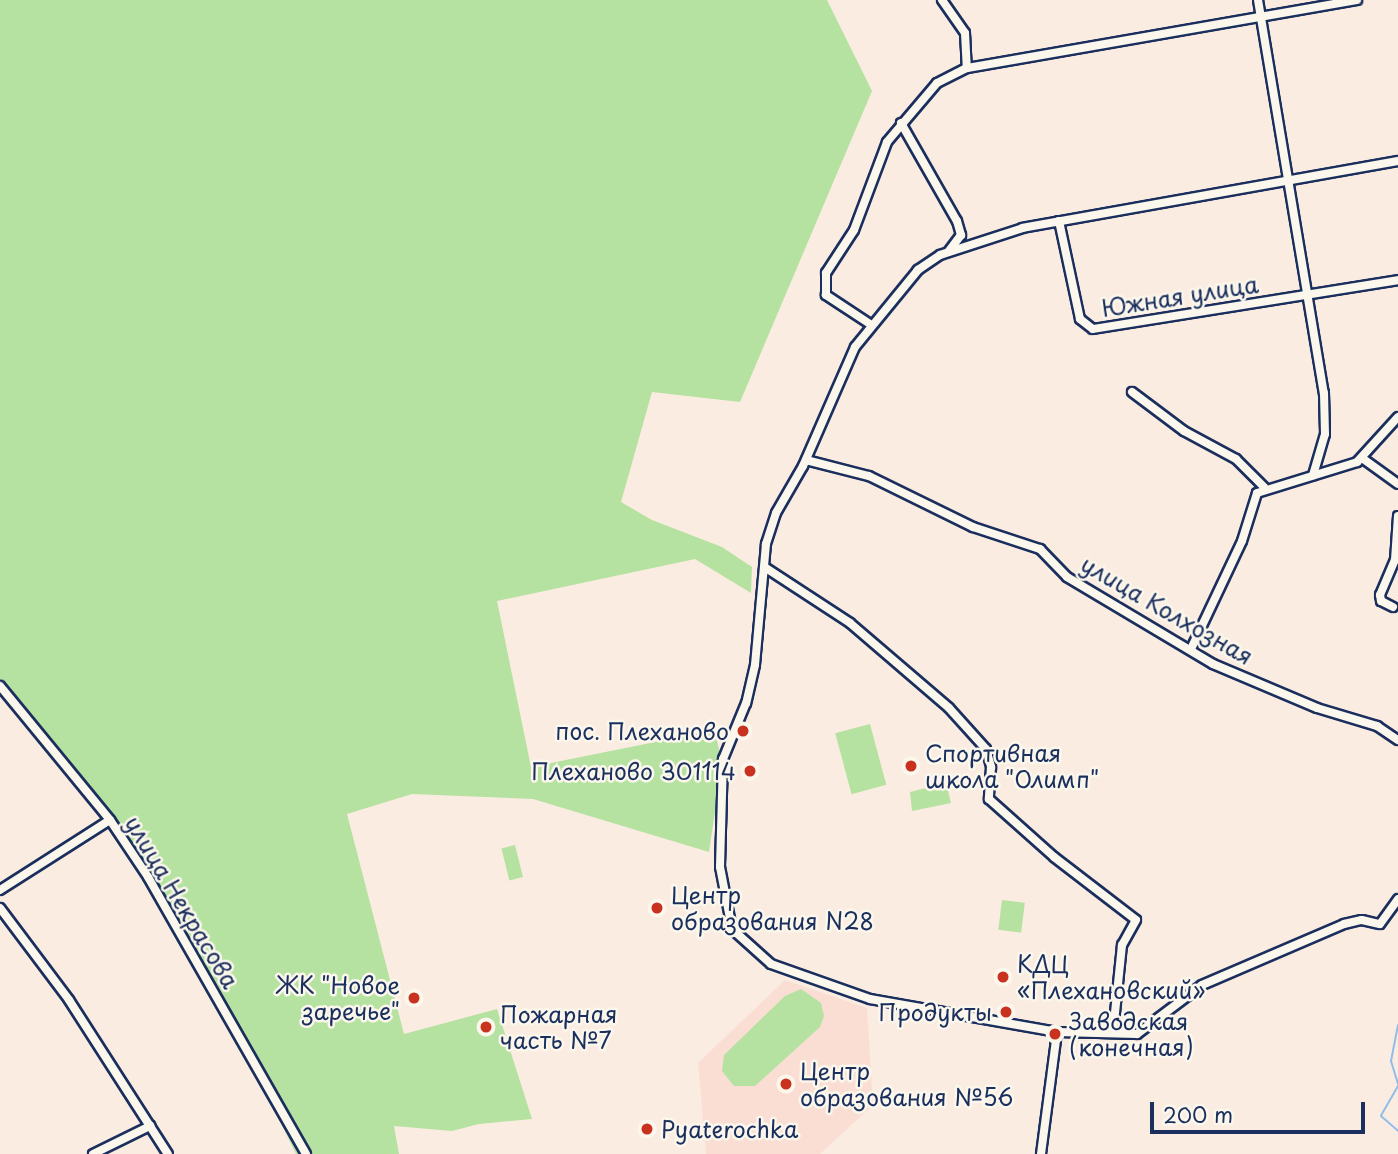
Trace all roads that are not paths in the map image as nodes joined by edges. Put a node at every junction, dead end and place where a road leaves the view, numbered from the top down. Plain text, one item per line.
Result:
1 (942, 0) edge
2 (1258, 0) edge
3 (1357, 0) edge
4 (1261, 17) junction
5 (967, 68) junction
6 (901, 123) junction
7 (1398, 161) edge
8 (1288, 181) junction
9 (1059, 221) junction
10 (943, 254) junction
11 (1398, 279) edge
12 (1306, 295) junction
13 (870, 324) junction
14 (1132, 392) dead end
15 (1398, 416) edge
16 (1362, 458) junction
17 (806, 460) junction
18 (1313, 475) junction
19 (1398, 484) edge
20 (1264, 487) junction
21 (1398, 516) edge
22 (766, 568) junction
23 (1393, 607) dead end
24 (1192, 649) junction
25 (0, 686) edge
26 (10, 697) junction
27 (0, 704) edge
28 (1398, 740) edge
29 (110, 820) junction
30 (0, 890) edge
31 (1398, 899) edge
32 (0, 908) edge
33 (1057, 1032) junction
34 (1113, 1032) junction
35 (150, 1126) junction
36 (93, 1154) edge
37 (169, 1154) edge
38 (306, 1154) edge
39 (1041, 1154) edge

1 - 5 street
2 - 4 street
3 - 4 street
4 - 5 street
4 - 8 street
5 - 6 street
6 - 10 street
6 - 13 street
7 - 8 street
8 - 9 street
8 - 12 street
9 - 10 street
9 - 12 street, Южная улица
10 - 13 street
11 - 12 street, Южная улица
12 - 18 street
13 - 17 street
14 - 20 street
15 - 16 street
16 - 18 street
16 - 19 street
17 - 22 street
17 - 24 street, улица Колхозная
18 - 20 street
20 - 24 street
21 - 23 street
22 - 33 street
22 - 34 street
24 - 28 street, улица Колхозная
25 - 26 street, улица Некрасова
26 - 27 street
26 - 29 street, улица Некрасова
29 - 30 street
29 - 38 street, улица Некрасова
31 - 34 street
32 - 35 street
33 - 34 street
33 - 39 street
35 - 36 street
35 - 37 street

